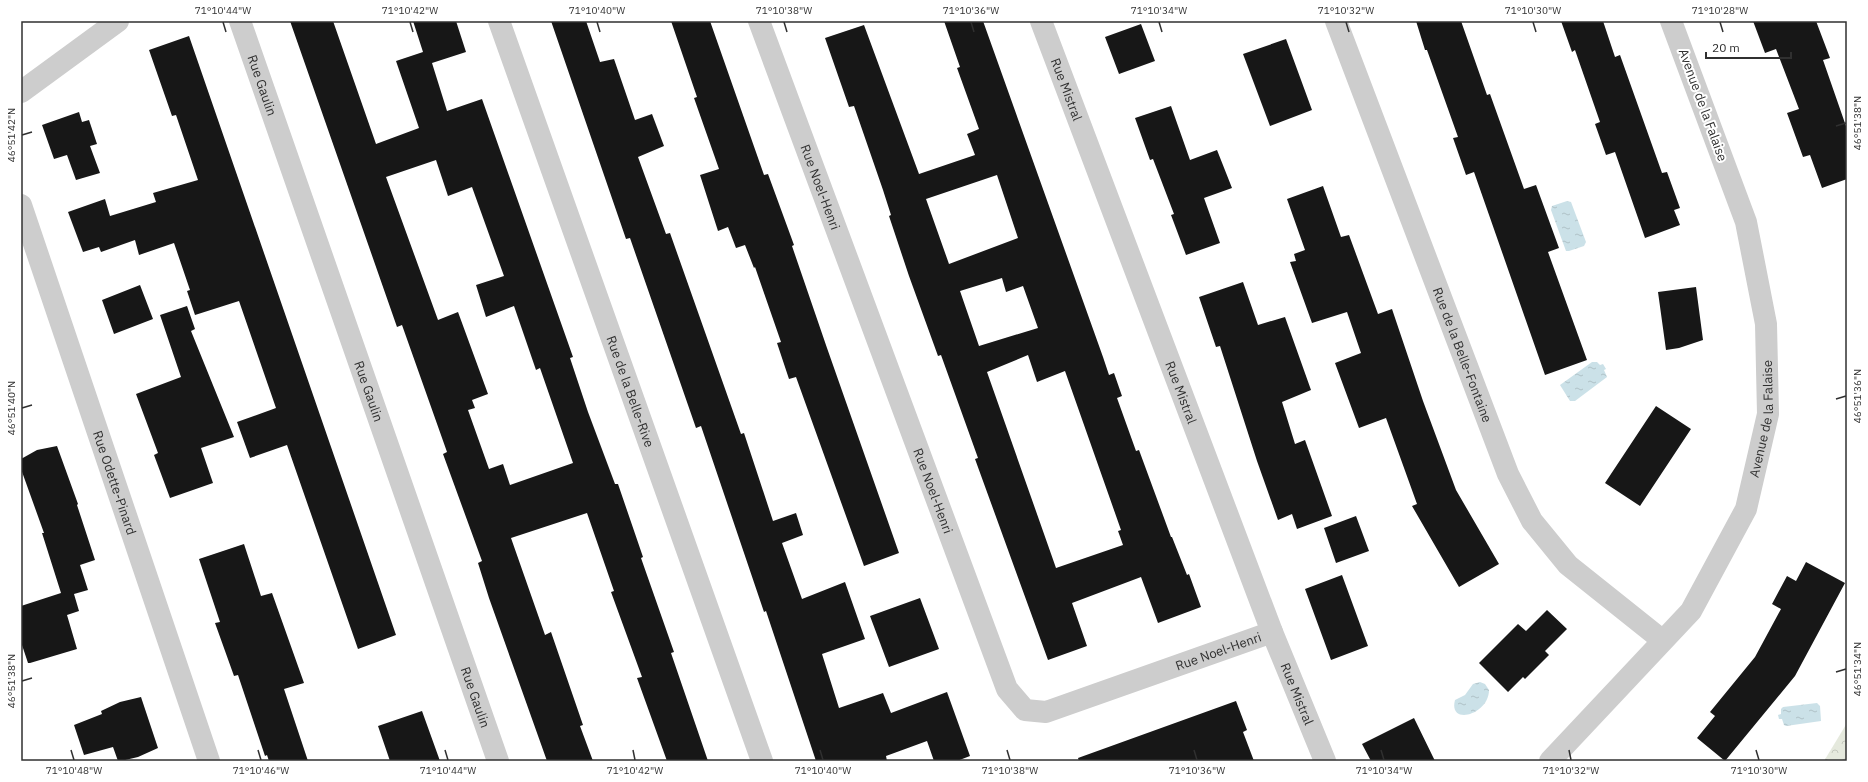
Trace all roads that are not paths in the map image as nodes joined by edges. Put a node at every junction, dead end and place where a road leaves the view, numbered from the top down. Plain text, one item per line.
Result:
1 (118, 21) edge
2 (240, 21) edge
3 (499, 21) edge
4 (759, 21) edge
5 (1042, 21) edge
6 (1336, 21) edge
7 (1671, 21) edge
8 (21, 92) edge
9 (21, 205) edge
10 (1272, 632) junction
11 (1662, 640) junction
12 (209, 761) edge
13 (498, 761) edge
14 (762, 761) edge
15 (1325, 761) edge
16 (1550, 761) edge

1 - 8 street
2 - 13 street, Rue Gaulin
3 - 14 street, Rue de la Belle-Rive
4 - 10 street, Rue Noel-Henri
5 - 10 street, Rue Mistral
6 - 11 street, Rue de la Belle-Fontaine
7 - 11 street, Avenue de la Falaise
9 - 12 street, Rue Odette-Pinard
10 - 15 street, Rue Mistral
11 - 16 street, Avenue de la Falaise

